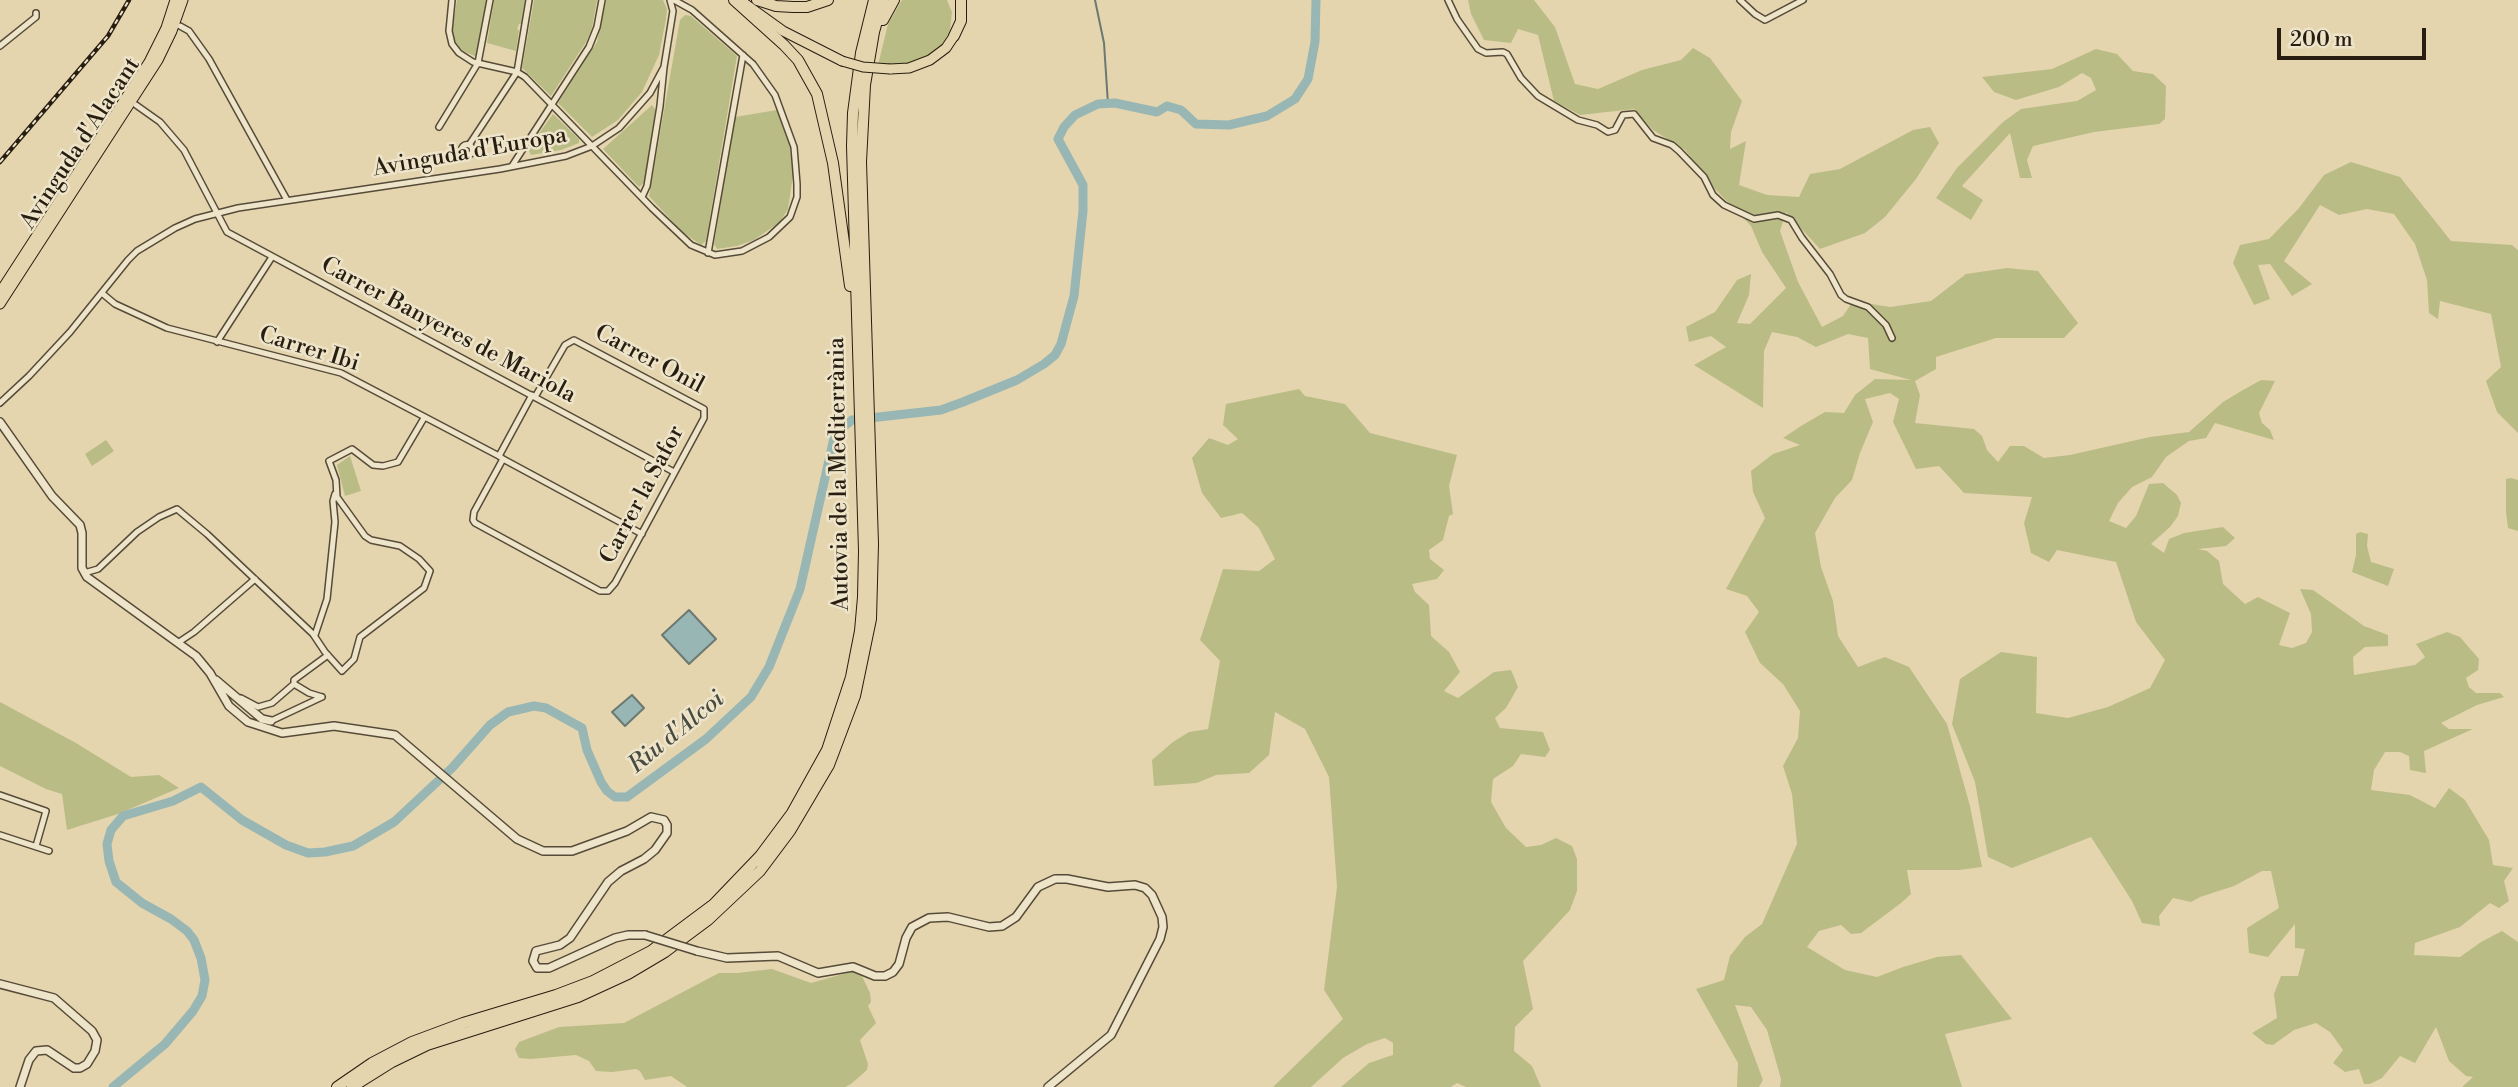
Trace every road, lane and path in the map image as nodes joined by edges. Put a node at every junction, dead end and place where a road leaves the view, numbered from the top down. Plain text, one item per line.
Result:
1 (175, 0) edge
2 (183, 0) edge
3 (452, 0) edge
4 (490, 0) edge
5 (529, 0) edge
6 (602, 0) edge
7 (672, 0) edge
8 (734, 0) edge
9 (740, 0) edge
10 (757, 0) edge
11 (828, 0) edge
12 (874, 0) edge
13 (883, 0) edge
14 (894, 0) edge
15 (952, 0) edge
16 (961, 0) edge
17 (1448, 0) edge
18 (1740, 0) edge
19 (1803, 0) edge
20 (36, 12) dead end
21 (180, 26) dead end
22 (954, 36) junction
23 (0, 46) edge
24 (870, 53) junction
25 (743, 55) junction
26 (478, 63) junction
27 (664, 67) junction
28 (517, 72) junction
29 (552, 103) junction
30 (136, 105) dead end
31 (439, 127) dead end
32 (469, 145) dead end
33 (592, 146) junction
34 (512, 166) junction
35 (642, 197) junction
36 (287, 200) junction
37 (215, 213) junction
38 (708, 253) junction
39 (272, 257) junction
40 (0, 292) edge
41 (103, 294) junction
42 (0, 304) edge
43 (858, 305) junction
44 (1892, 338) dead end
45 (217, 342) junction
46 (534, 396) junction
47 (0, 403) edge
48 (704, 409) joint
49 (425, 418) junction
50 (0, 422) edge
51 (501, 458) junction
52 (674, 472) junction
53 (335, 491) junction
54 (642, 534) junction
55 (84, 573) junction
56 (255, 579) junction
57 (314, 635) junction
58 (179, 642) junction
59 (862, 648) junction
60 (328, 655) junction
61 (212, 677) junction
62 (294, 684) junction
63 (229, 692) junction
64 (271, 721) joint
65 (0, 795) edge
66 (0, 835) edge
67 (36, 846) junction
68 (50, 851) dead end
69 (0, 984) edge
70 (467, 1027) junction
71 (20, 1087) edge
72 (337, 1087) edge
73 (352, 1087) edge
74 (1048, 1087) edge

1 - 40 main road, Avinguda d'Alacant
2 - 42 main road, Avinguda d'Alacant
3 - 26 street
4 - 26 street
5 - 28 street
6 - 29 street
7 - 25 street
7 - 27 street
8 - 43 highway
9 - 22 main road, bridge
10 - 11 highway
12 - 43 highway, Autovia de la Mediterrània
13 - 24 highway, Autovia de la Mediterrània
14 - 24 highway
15 - 22 highway
16 - 22 highway
17 - 44 street
18 - 19 street
20 - 23 street
21 - 36 street
24 - 43 highway, Autovia de la Mediterrània
25 - 38 street
25 - 38 street
26 - 28 street
26 - 31 street
27 - 33 street, Avinguda d'Europa
27 - 35 street
28 - 29 street
28 - 32 street
29 - 33 street
29 - 34 street
30 - 37 street, Carrer Banyeres de Mariola
33 - 34 street, Avinguda d'Europa
33 - 35 street
34 - 36 street, Avinguda d'Europa
35 - 38 street
36 - 37 street, Avinguda d'Europa
37 - 39 street, Carrer Banyeres de Mariola
37 - 41 street, Avinguda d'Europa
39 - 45 street
39 - 46 street, Carrer Banyeres de Mariola
41 - 45 street, Carrer Ibi
41 - 47 street, Avinguda d'Europa
43 - 59 highway, Autovia de la Mediterrània
43 - 59 highway, Autovia de la Mediterrània
45 - 49 street, Carrer Ibi
46 - 48 street, Carrer Onil
46 - 51 street
46 - 52 street, Carrer Banyeres de Mariola
48 - 52 street, Carrer la Safor
49 - 51 street, Carrer Ibi
49 - 53 street
50 - 55 street
51 - 54 street, Carrer Ibi
51 - 54 street, Carrer la Safor
52 - 54 street, Carrer la Safor
53 - 57 street
53 - 60 street
55 - 56 street
55 - 58 street
56 - 57 street
56 - 58 street
57 - 60 street
58 - 61 street
59 - 70 highway, Autovia de la Mediterrània
60 - 62 street
61 - 63 street
61 - 74 street, bridge
62 - 63 street
62 - 64 street
63 - 64 street
65 - 67 street
66 - 67 street
67 - 68 street
69 - 71 street
70 - 72 highway, Autovia de la Mediterrània
70 - 73 highway, Autovia de la Mediterrània

